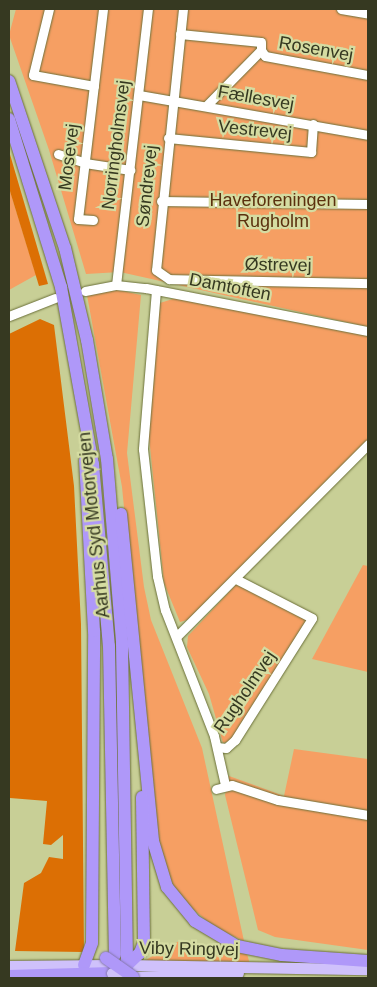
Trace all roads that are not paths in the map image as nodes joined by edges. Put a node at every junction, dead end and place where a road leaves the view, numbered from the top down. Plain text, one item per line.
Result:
1 (49, 9) edge
2 (103, 9) edge
3 (148, 9) edge
4 (183, 9) edge
5 (340, 9) edge
6 (368, 14) edge
7 (180, 34) junction
8 (261, 46) junction
9 (368, 75) edge
10 (9, 82) edge
11 (94, 86) junction
12 (139, 95) junction
13 (172, 100) junction
14 (206, 106) junction
15 (9, 119) edge
16 (313, 124) junction
17 (368, 135) edge
18 (168, 138) junction
19 (58, 154) dead end
20 (85, 163) junction
21 (130, 170) junction
22 (161, 202) junction
23 (368, 204) edge
24 (93, 220) dead end
25 (159, 274) joint
26 (368, 283) edge
27 (116, 285) junction
28 (156, 290) junction
29 (85, 291) dead end
30 (55, 298) dead end
31 (9, 316) edge
32 (368, 331) edge
33 (87, 340) junction
34 (74, 344) junction
35 (368, 444) edge
36 (236, 580) junction
37 (176, 637) junction
38 (137, 657) junction
39 (217, 747) junction
40 (225, 785) junction
41 (216, 789) dead end
42 (368, 815) edge
43 (93, 861) junction
44 (368, 961) edge
45 (84, 965) junction
46 (9, 966) edge
47 (368, 969) edge
48 (120, 970) edge
49 (9, 976) edge

1 - 11 street
2 - 11 street, Mosevej
3 - 12 street, Norringholmsvej
4 - 7 street, Søndrevej
5 - 6 street
7 - 8 street, Rosenvej
7 - 13 street, Søndrevej
8 - 9 street, Rosenvej
8 - 14 street
10 - 33 highway, Aarhus Syd Motorvejen
11 - 20 street, Mosevej
12 - 13 street, Fællesvej
12 - 21 street, Norringholmsvej
13 - 14 street, Fællesvej
13 - 18 street, Søndrevej
14 - 16 street, Fællesvej
15 - 34 highway, Aarhus Syd Motorvejen
16 - 17 street, Fællesvej
16 - 18 street, Vestrevej
18 - 22 street, Søndrevej
19 - 20 street
20 - 21 street
20 - 24 street, Mosevej
21 - 27 street, Norringholmsvej
22 - 23 street
22 - 25 street, Søndrevej
25 - 26 street, Østrevej
27 - 28 street, Damtoften
27 - 29 street, Damtoften
28 - 32 street, Damtoften
28 - 37 street, Rugholmvej
30 - 31 street
33 - 38 highway
33 - 48 highway, Aarhus Syd Motorvejen
34 - 43 highway
34 - 48 highway, Aarhus Syd Motorvejen
35 - 36 street
36 - 37 street
36 - 39 street, Rugholmvej
37 - 39 street, Rugholmvej
38 - 44 highway
38 - 48 highway
39 - 40 street
40 - 41 street
40 - 42 street
43 - 45 highway
43 - 48 highway
45 - 46 main road, Viby Ringvej
45 - 48 main road, Viby Ringvej
47 - 48 main road, Viby Ringvej
48 - 49 highway

